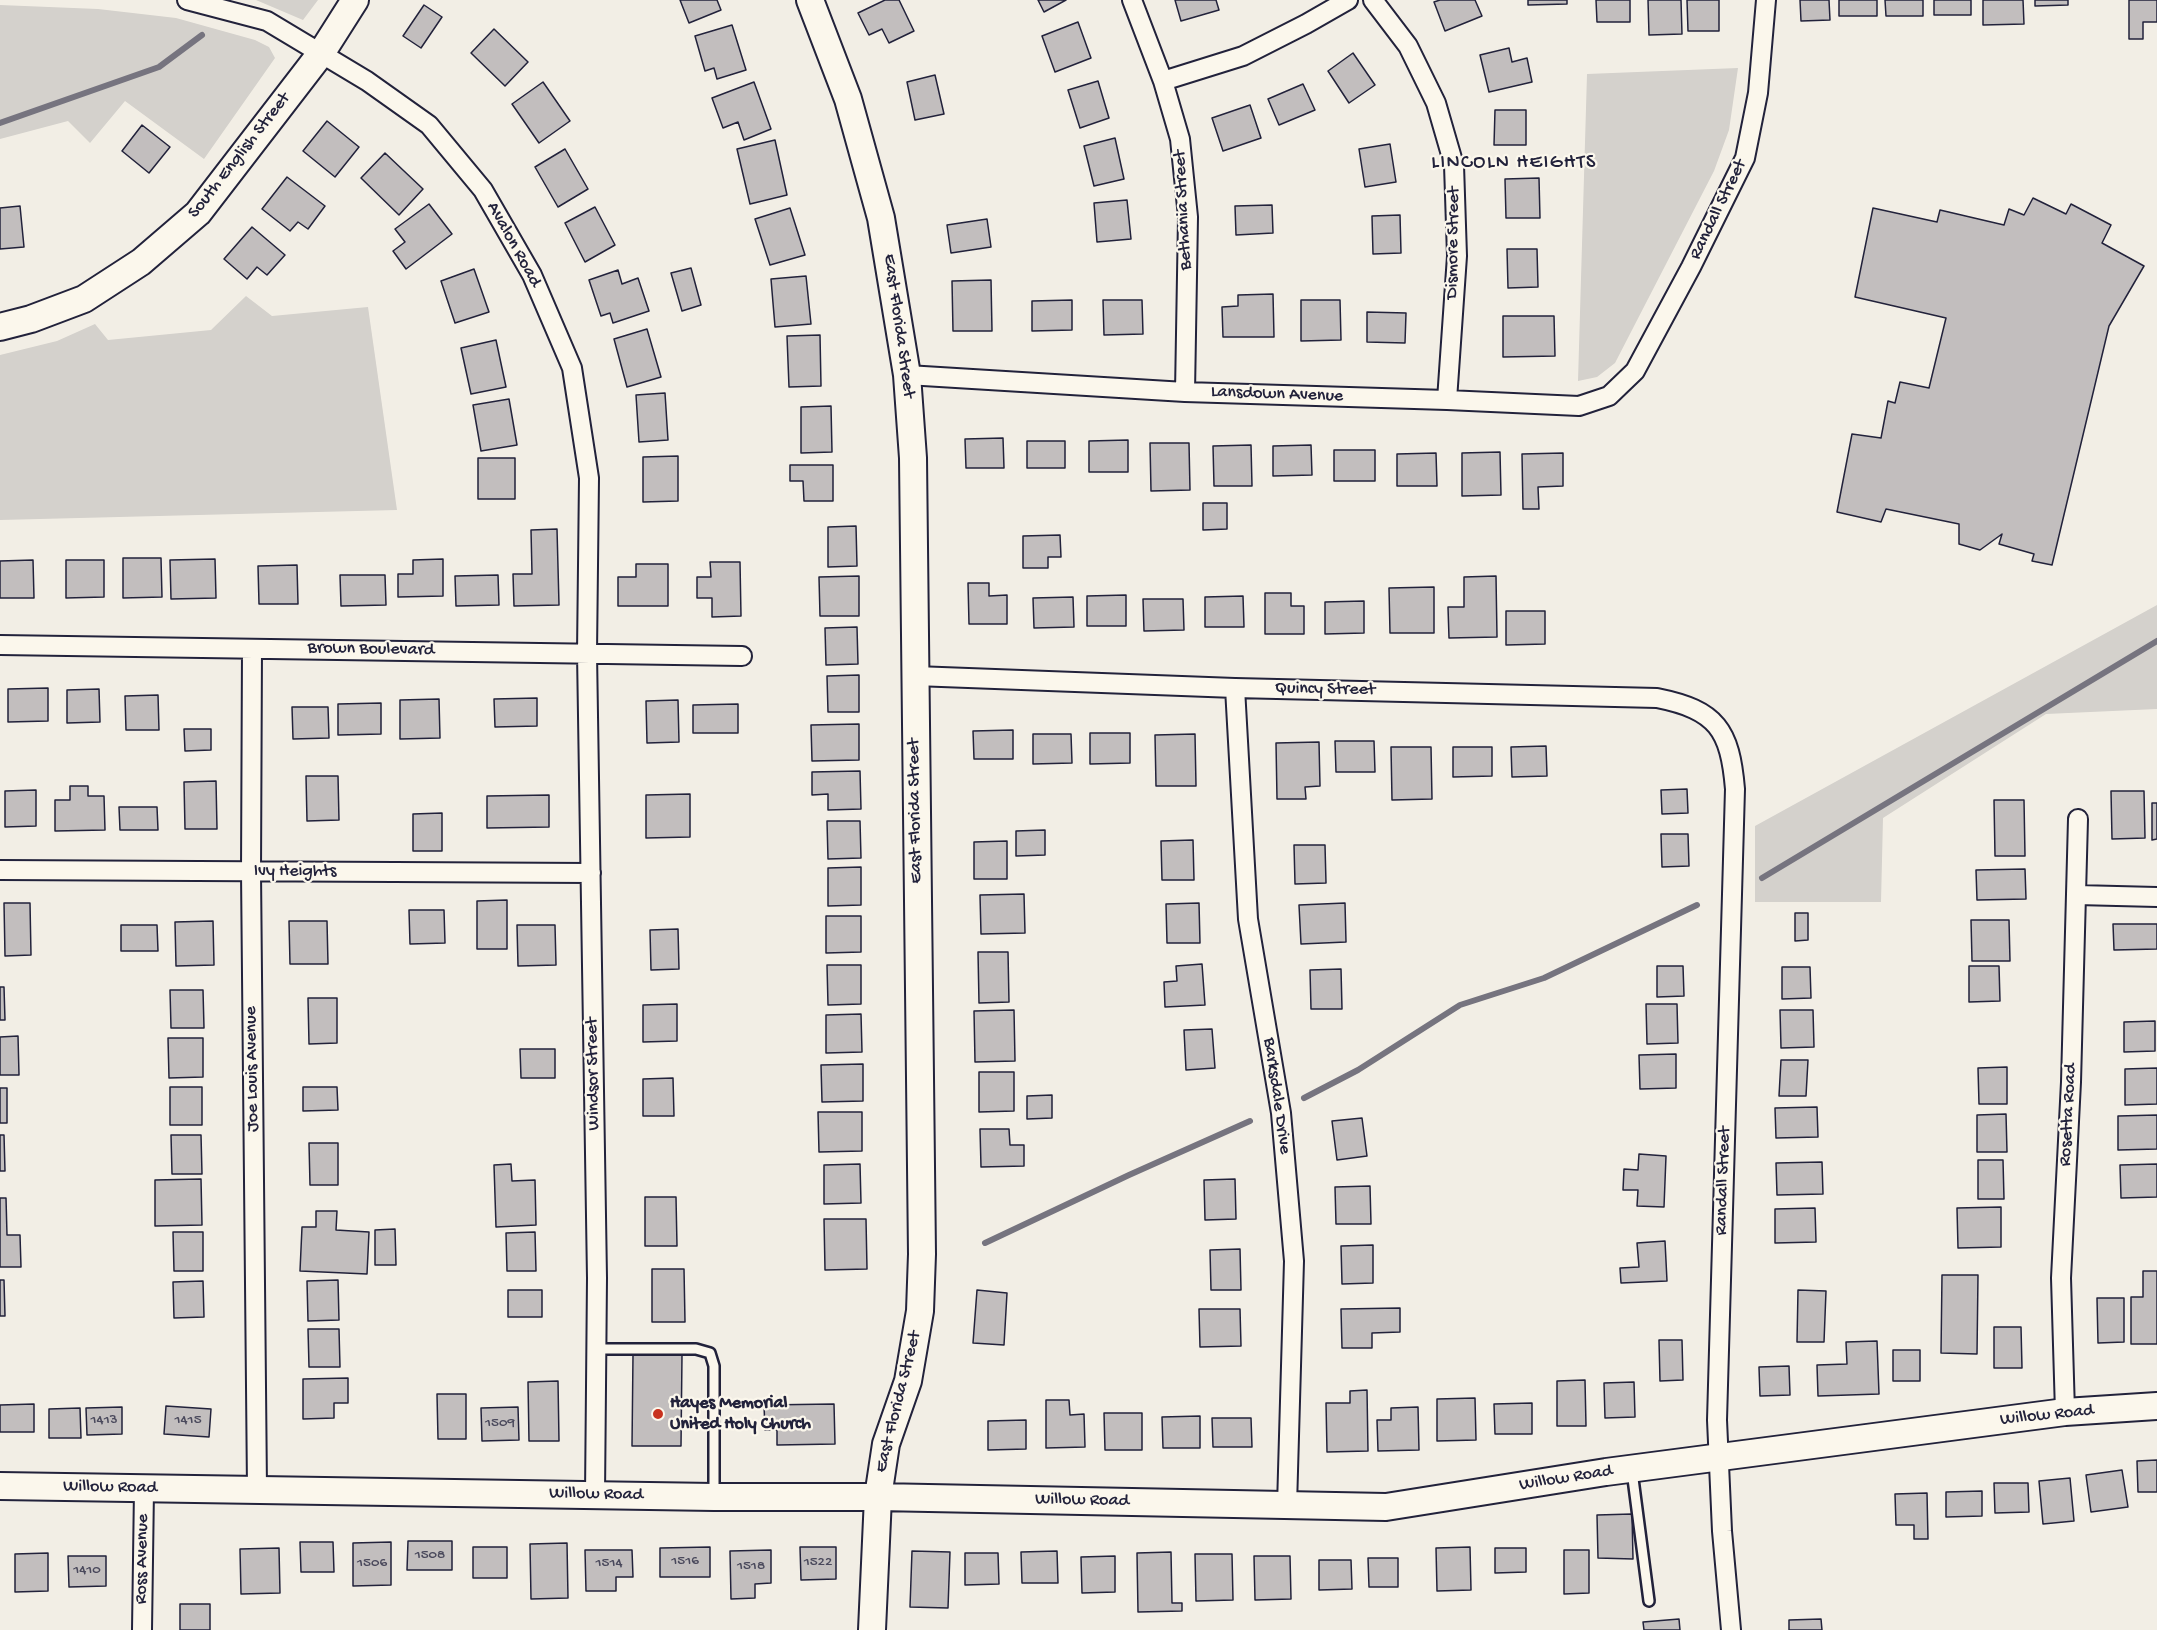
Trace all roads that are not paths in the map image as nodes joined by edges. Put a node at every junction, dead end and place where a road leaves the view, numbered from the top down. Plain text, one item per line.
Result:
1 (187, 0) edge
2 (355, 0) edge
3 (810, 0) edge
4 (1132, 0) edge
5 (1348, 0) edge
6 (1372, 0) edge
7 (1766, 0) edge
8 (322, 52) junction
9 (1163, 81) junction
10 (0, 327) edge
11 (1635, 371) joint
12 (907, 375) junction
13 (1185, 392) junction
14 (1447, 400) junction
15 (0, 645) edge
16 (252, 649) junction
17 (587, 653) junction
18 (742, 656) dead end
19 (915, 676) junction
20 (1235, 688) junction
21 (1724, 733) joint
22 (2078, 819) dead end
23 (0, 870) edge
24 (251, 872) junction
25 (591, 873) junction
26 (2077, 895) junction
27 (2157, 897) edge
28 (596, 1349) junction
29 (2157, 1406) edge
30 (2065, 1412) junction
31 (1719, 1457) junction
32 (1631, 1469) junction
33 (0, 1486) edge
34 (144, 1489) junction
35 (257, 1489) junction
36 (595, 1495) junction
37 (714, 1497) junction
38 (878, 1497) junction
39 (1287, 1506) junction
40 (1648, 1601) dead end
41 (142, 1630) edge
42 (872, 1630) edge
43 (1731, 1630) edge

1 - 8 street, Avalon Road
2 - 8 street, South English Street
3 - 12 street, East Florida Street
4 - 9 street, Bethania Street
5 - 9 street
6 - 14 street, Dismore Street
7 - 11 street, Randall Street
8 - 10 street, South English Street
8 - 17 street, Avalon Road
9 - 13 street, Bethania Street
11 - 14 street, Lansdown Avenue
12 - 13 street, Lansdown Avenue
12 - 19 street, East Florida Street
13 - 14 street, Lansdown Avenue
15 - 16 street, Brown Boulevard
16 - 17 street, Brown Boulevard
16 - 24 street, Joe Louis Avenue
17 - 18 street, Brown Boulevard
17 - 25 street, Windsor Street
19 - 20 street, Quincy Street
19 - 38 street, East Florida Street
20 - 21 street, Quincy Street
20 - 39 street, Barksdale Drive
21 - 31 street, Randall Street
22 - 26 street, Rosetta Road
23 - 24 street, Ivy Heights
24 - 25 street, Ivy Heights
24 - 35 street, Joe Louis Avenue
25 - 28 street, Windsor Street
26 - 27 street
26 - 30 street, Rosetta Road
28 - 36 street, Windsor Street
28 - 37 lane
29 - 30 street, Willow Road
30 - 31 street, Willow Road
31 - 32 street, Willow Road
31 - 43 street, Randall Street
32 - 39 street, Willow Road
32 - 40 lane
33 - 34 street, Willow Road
34 - 35 street, Willow Road
34 - 41 street, Ross Avenue
35 - 36 street, Willow Road
36 - 37 street, Willow Road
37 - 38 street, Willow Road
38 - 39 street, Willow Road
38 - 42 street, East Florida Street

